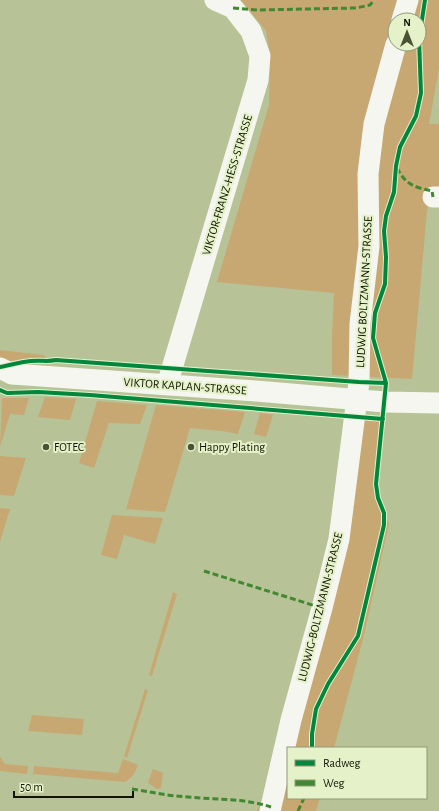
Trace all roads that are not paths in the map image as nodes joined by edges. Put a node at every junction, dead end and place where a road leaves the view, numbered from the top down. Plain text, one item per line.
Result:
1 (215, 0) edge
2 (408, 0) edge
3 (404, 12) edge
4 (394, 52) edge
5 (4, 374) edge
6 (167, 384) junction
7 (358, 400) junction
8 (439, 403) edge
9 (270, 811) edge

1 - 6 street, VIKTOR-FRANZ-HESS-STRASSE
2 - 3 street
4 - 7 street, LUDWIG BOLTZMANN-STRASSE
5 - 6 street, VIKTOR KAPLAN-STRASSE
6 - 7 street, VIKTOR KAPLAN-STRASSE
7 - 8 street, VIKTOR KAPLAN-STRASSE
7 - 9 street, LUDWIG-BOLTZMANN-STRASSE

